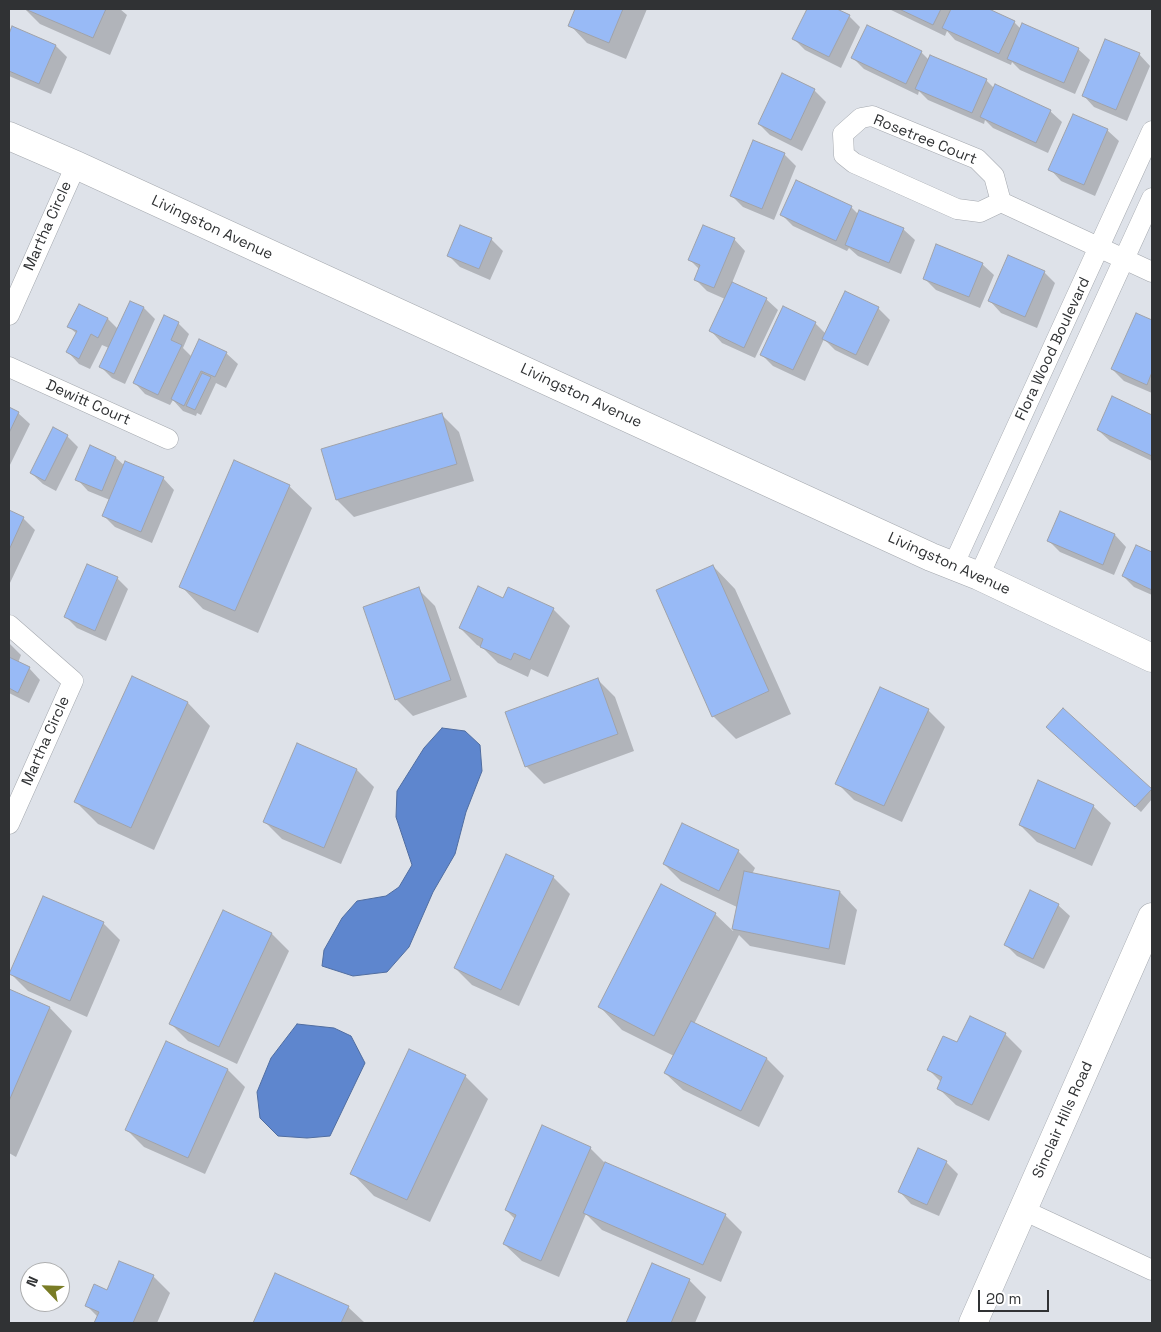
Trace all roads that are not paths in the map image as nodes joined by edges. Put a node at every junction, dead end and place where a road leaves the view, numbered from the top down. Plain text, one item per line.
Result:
1 (1152, 131) edge
2 (9, 136) edge
3 (76, 165) junction
4 (1152, 198) edge
5 (1001, 202) junction
6 (1099, 248) junction
7 (1124, 260) junction
8 (1152, 272) edge
9 (9, 315) edge
10 (9, 367) edge
11 (168, 439) dead end
12 (953, 566) junction
13 (979, 576) junction
14 (9, 624) edge
15 (1152, 658) edge
16 (9, 824) edge
17 (1152, 917) edge
18 (1023, 1210) junction
19 (1152, 1270) edge
20 (973, 1323) edge

1 - 6 street, Flora Wood Boulevard
2 - 3 street, Livingston Avenue
3 - 9 street, Martha Circle
3 - 12 street, Livingston Avenue
4 - 7 street, Flora Wood Boulevard
5 - 5 street, Rosetree Court
5 - 6 street
6 - 7 street
6 - 12 street, Flora Wood Boulevard
7 - 8 street
7 - 13 street, Flora Wood Boulevard
10 - 11 street, Dewitt Court
12 - 13 street, Livingston Avenue
13 - 15 street, Livingston Avenue
14 - 16 street, Martha Circle
17 - 18 street, Sinclair Hills Road
18 - 19 street
18 - 20 street, Sinclair Hills Road

